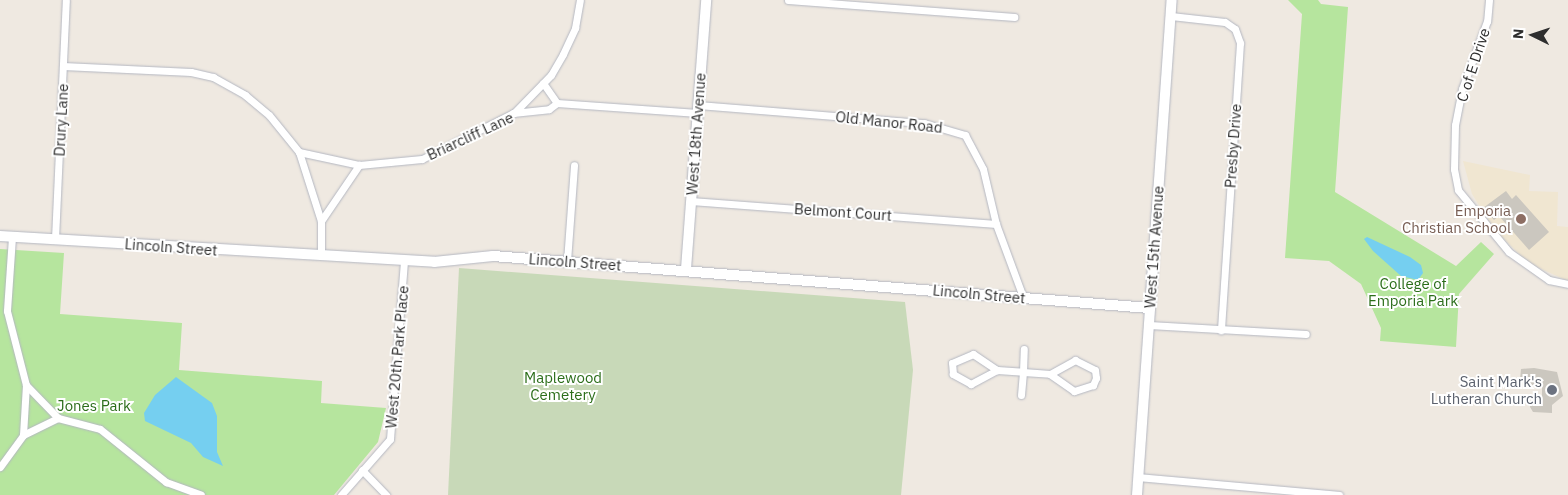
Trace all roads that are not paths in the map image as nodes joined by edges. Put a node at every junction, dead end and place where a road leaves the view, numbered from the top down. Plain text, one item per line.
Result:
1 (66, 0) edge
2 (580, 0) edge
3 (706, 0) edge
4 (788, 0) edge
5 (1172, 0) edge
6 (1489, 0) edge
7 (1171, 16) junction
8 (1014, 17) dead end
9 (64, 66) junction
10 (543, 83) junction
11 (557, 103) junction
12 (698, 109) junction
13 (513, 113) junction
14 (299, 152) junction
15 (359, 165) junction
16 (574, 165) dead end
17 (691, 201) junction
18 (321, 221) junction
19 (996, 224) junction
20 (0, 236) edge
21 (12, 237) junction
22 (55, 239) junction
23 (321, 256) junction
24 (404, 260) junction
25 (567, 261) junction
26 (686, 269) junction
27 (1568, 284) edge
28 (1023, 297) junction
29 (1150, 308) junction
30 (1149, 325) junction
31 (1221, 330) junction
32 (1306, 334) dead end
33 (1024, 349) dead end
34 (997, 370) junction
35 (1023, 372) junction
36 (1050, 374) junction
37 (26, 384) junction
38 (1021, 395) dead end
39 (58, 418) junction
40 (23, 435) junction
41 (0, 467) edge
42 (362, 470) junction
43 (1138, 477) junction
44 (201, 495) edge
45 (341, 495) edge
46 (386, 495) edge
47 (1137, 495) edge
48 (1340, 495) edge

1 - 9 street, Drury Lane
2 - 10 street
3 - 12 street, West 18th Avenue
4 - 8 street
5 - 7 street, West 15th Avenue
6 - 27 street, C of E Drive
7 - 29 street, West 15th Avenue
7 - 31 street, Presby Drive
9 - 14 street
9 - 22 street, Drury Lane
10 - 11 street
10 - 13 street
11 - 12 street, Briarcliff Lane
11 - 13 street, Briarcliff Lane
12 - 17 street, West 18th Avenue
12 - 19 street, Old Manor Road
13 - 15 street, Briarcliff Lane
14 - 15 street, Briarcliff Lane
14 - 18 street
15 - 18 street
16 - 25 street
17 - 19 street, Belmont Court
17 - 26 street, West 18th Avenue
18 - 23 street
19 - 28 street, Old Manor Road
20 - 21 street, Lincoln Street
21 - 22 street, Lincoln Street
21 - 37 street
22 - 23 street, Lincoln Street
23 - 24 street, Lincoln Street
24 - 25 street, Lincoln Street
24 - 42 street, West 20th Park Place
25 - 26 street, Lincoln Street
26 - 28 street, Lincoln Street
28 - 29 street, Lincoln Street
29 - 30 street, West 15th Avenue
30 - 31 street
30 - 43 street, West 15th Avenue
31 - 32 street
33 - 35 street
34 - 34 street
34 - 35 street
35 - 36 street
35 - 38 street
36 - 36 street
37 - 39 street
37 - 40 street
39 - 40 street
39 - 44 street
40 - 41 street
42 - 45 street, West 20th Park Place
42 - 46 street
43 - 47 street, West 15th Avenue
43 - 48 street

